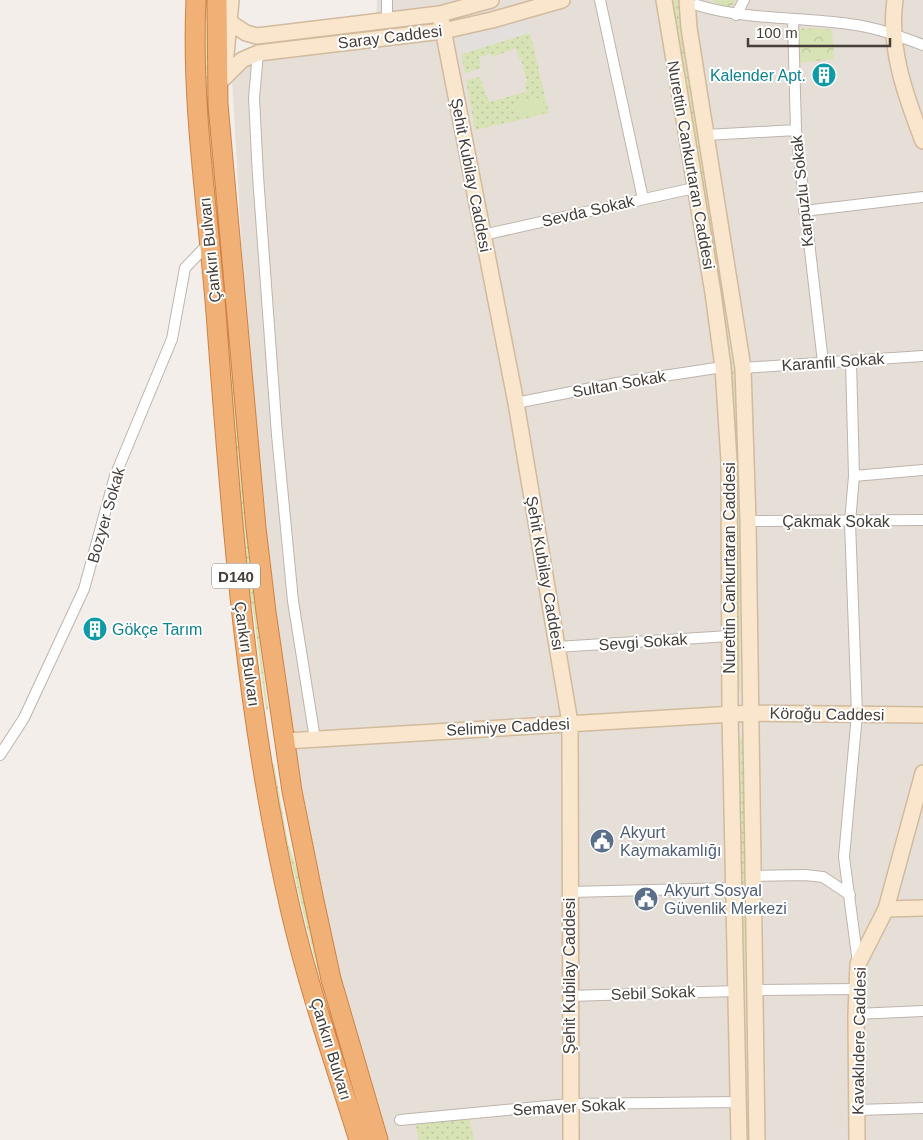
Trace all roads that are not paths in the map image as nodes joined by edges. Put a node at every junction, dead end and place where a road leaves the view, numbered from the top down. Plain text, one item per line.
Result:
1 (217, 0) edge
2 (231, 0) edge
3 (387, 0) edge
4 (491, 0) edge
5 (562, 0) edge
6 (600, 0) edge
7 (664, 0) edge
8 (744, 0) edge
9 (895, 0) edge
10 (195, 2) edge
11 (694, 2) edge
12 (440, 14) junction
13 (736, 15) junction
14 (793, 19) junction
15 (387, 20) junction
16 (229, 22) junction
17 (443, 30) junction
18 (896, 34) junction
19 (923, 45) edge
20 (258, 53) junction
21 (224, 78) junction
22 (220, 125) junction
23 (796, 130) junction
24 (706, 135) junction
25 (923, 141) edge
26 (694, 188) junction
27 (923, 198) edge
28 (644, 199) junction
29 (804, 211) junction
30 (483, 235) junction
31 (209, 244) junction
32 (923, 356) edge
33 (851, 361) junction
34 (823, 362) junction
35 (723, 367) junction
36 (742, 368) junction
37 (516, 403) junction
38 (923, 470) edge
39 (854, 476) junction
40 (923, 520) edge
41 (748, 521) junction
42 (850, 522) junction
43 (730, 636) junction
44 (557, 647) junction
45 (751, 713) junction
46 (730, 714) junction
47 (857, 714) junction
48 (923, 715) edge
49 (570, 723) junction
50 (315, 739) junction
51 (285, 741) junction
52 (0, 756) edge
53 (923, 773) edge
54 (917, 818) edge
55 (751, 876) junction
56 (735, 888) junction
57 (569, 892) junction
58 (850, 895) junction
59 (923, 908) edge
60 (886, 909) junction
61 (858, 964) junction
62 (857, 989) junction
63 (754, 990) junction
64 (737, 991) junction
65 (569, 996) junction
66 (923, 1011) edge
67 (856, 1014) junction
68 (739, 1102) junction
69 (570, 1104) junction
70 (923, 1108) edge
71 (857, 1110) junction
72 (400, 1120) dead end
73 (359, 1140) edge
74 (378, 1140) edge
75 (571, 1140) edge
76 (739, 1140) edge
77 (757, 1140) edge
78 (857, 1140) edge

1 - 22 highway, Çankırı Bulvarı / D140
2 - 16 street, Çankırı Bulvarı
3 - 15 street
4 - 12 street, Saray Caddesi
5 - 17 street, Saray Caddesi
6 - 28 street
7 - 26 street, Nurettin Cankurtaran Caddesi
8 - 13 street
9 - 18 street
10 - 31 highway, Çankırı Bulvarı / D140
11 - 13 street
11 - 24 street, Nurettin Cankurtaran Caddesi
12 - 15 street, Saray Caddesi
12 - 17 street, Şehit Kubilay Caddesi
13 - 14 street
14 - 18 street
14 - 23 street, Karpuzlu Sokak
15 - 16 street, Saray Caddesi
16 - 21 street, Çankırı Bulvarı
17 - 20 street, Saray Caddesi
17 - 30 street, Şehit Kubilay Caddesi
18 - 19 street
18 - 25 street
20 - 21 street, Saray Caddesi
20 - 50 street
21 - 22 street, Çankırı Bulvarı
22 - 51 highway, Çankırı Bulvarı / D140
23 - 24 street
23 - 29 street, Karpuzlu Sokak
24 - 36 street, Nurettin Cankurtaran Caddesi
26 - 28 street, Sevda Sokak
26 - 35 street, Nurettin Cankurtaran Caddesi
27 - 29 street
28 - 30 street, Sevda Sokak
29 - 34 street, Karpuzlu Sokak
30 - 37 street, Şehit Kubilay Caddesi
31 - 52 street, Bozyer Sokak
31 - 73 highway, Çankırı Bulvarı / D140
32 - 33 street, Karanfil Sokak
33 - 34 street, Karanfil Sokak
33 - 39 street
34 - 36 street, Karanfil Sokak
35 - 37 street, Sultan Sokak
35 - 43 street, Nurettin Cankurtaran Caddesi
36 - 41 street, Nurettin Cankurtaran Caddesi
37 - 44 street, Şehit Kubilay Caddesi
38 - 39 street
39 - 42 street
40 - 42 street, Çakmak Sokak
41 - 42 street, Çakmak Sokak
41 - 45 street, Nurettin Cankurtaran Caddesi
42 - 47 street
43 - 44 street, Sevgi Sokak
43 - 46 street, Nurettin Cankurtaran Caddesi
44 - 49 street, Şehit Kubilay Caddesi
45 - 46 street, Köroğu Caddesi
45 - 47 street, Köroğu Caddesi
45 - 55 street, Nurettin Cankurtaran Caddesi
46 - 49 street, Selimiye Caddesi
46 - 56 street, Nurettin Cankurtaran Caddesi
47 - 48 street, Köroğu Caddesi
47 - 58 street
49 - 50 street, Selimiye Caddesi
49 - 57 street, Şehit Kubilay Caddesi
50 - 51 street, Selimiye Caddesi
51 - 74 highway, Çankırı Bulvarı / D140
53 - 54 street, Kavaklıdere Caddesi
54 - 60 street, Kavaklıdere Caddesi
55 - 58 street
55 - 63 street, Nurettin Cankurtaran Caddesi
56 - 57 street
56 - 64 street, Nurettin Cankurtaran Caddesi
57 - 65 street, Şehit Kubilay Caddesi
58 - 61 street
59 - 60 street
60 - 61 street, Kavaklıdere Caddesi
61 - 62 street, Kavaklıdere Caddesi
62 - 63 street
62 - 67 street, Kavaklıdere Caddesi
63 - 77 street, Nurettin Cankurtaran Caddesi
64 - 65 street, Sebil Sokak
64 - 68 street, Nurettin Cankurtaran Caddesi
65 - 69 street, Şehit Kubilay Caddesi
66 - 67 street
67 - 71 street, Kavaklıdere Caddesi
68 - 69 street, Semaver Sokak
68 - 76 street, Nurettin Cankurtaran Caddesi
69 - 72 street, Semaver Sokak
69 - 75 street, Şehit Kubilay Caddesi
70 - 71 street
71 - 78 street, Kavaklıdere Caddesi

